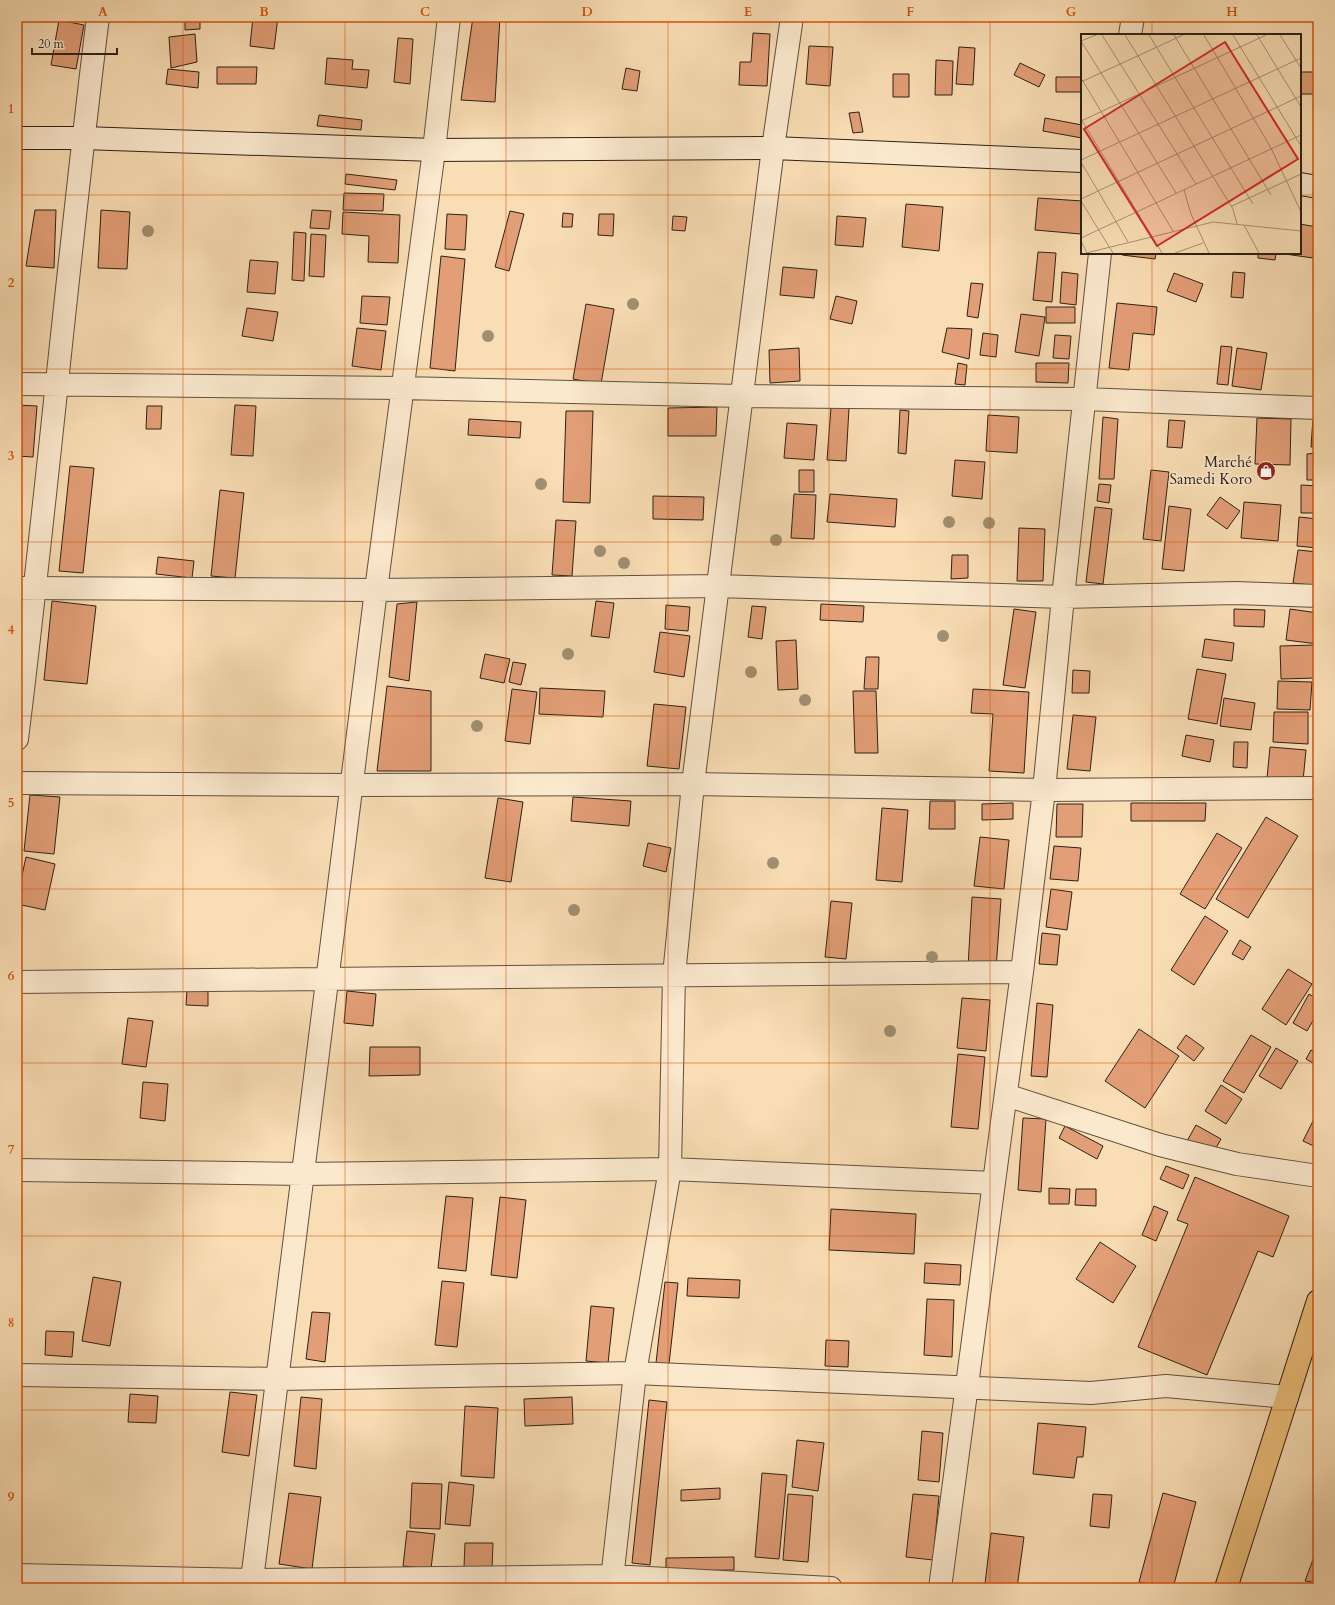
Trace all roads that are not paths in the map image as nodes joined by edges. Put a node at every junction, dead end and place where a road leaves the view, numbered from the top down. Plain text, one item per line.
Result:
1 (98, 17) edge
2 (449, 17) edge
3 (792, 17) edge
4 (1133, 17) edge
5 (1130, 34) edge
6 (17, 138) edge
7 (83, 138) junction
8 (773, 148) junction
9 (434, 150) junction
10 (1081, 161) edge
11 (1301, 184) edge
12 (1318, 186) edge
13 (1100, 254) edge
14 (17, 384) edge
15 (57, 385) junction
16 (402, 388) junction
17 (741, 396) junction
18 (1084, 399) junction
19 (1318, 408) edge
20 (717, 586) junction
21 (26, 588) edge
22 (376, 590) junction
23 (1318, 596) edge
24 (1063, 597) junction
25 (17, 738) edge
26 (17, 783) edge
27 (693, 784) junction
28 (352, 785) junction
29 (1318, 788) edge
30 (1044, 790) junction
31 (1022, 972) junction
32 (674, 975) junction
33 (328, 979) junction
34 (17, 982) edge
35 (1006, 1094) junction
36 (670, 1169) junction
37 (17, 1170) edge
38 (304, 1174) junction
39 (1318, 1176) edge
40 (994, 1183) junction
41 (1318, 1301) edge
42 (636, 1372) junction
43 (17, 1375) edge
44 (278, 1379) junction
45 (967, 1388) junction
46 (1287, 1397) junction
47 (17, 1575) edge
48 (611, 1582) edge
49 (252, 1584) edge
50 (831, 1588) edge
51 (940, 1588) edge
52 (1226, 1588) edge

1 - 7 street
2 - 9 street
3 - 8 street
4 - 5 street
6 - 7 street
7 - 9 street
7 - 15 street
8 - 9 street
8 - 10 street
8 - 17 street
9 - 16 street
11 - 12 street
13 - 18 street
14 - 15 street
15 - 16 street
15 - 21 street
16 - 17 street
16 - 22 street
17 - 18 street
17 - 20 street
18 - 19 street
18 - 24 street
20 - 22 street
20 - 24 street
20 - 27 street
21 - 22 street
21 - 25 street
22 - 28 street
23 - 24 street
24 - 30 street
26 - 28 street
27 - 28 street
27 - 30 street
27 - 32 street
28 - 33 street
29 - 30 street
30 - 31 street
31 - 32 street
31 - 35 street
32 - 33 street
32 - 36 street
33 - 34 street
33 - 38 street
35 - 39 street
35 - 40 street
36 - 38 street
36 - 40 street
36 - 42 street
37 - 38 street
38 - 44 street
40 - 45 street
41 - 46 main road
42 - 44 street
42 - 45 street
42 - 48 street
43 - 44 street
44 - 49 street
45 - 46 street
45 - 51 street
46 - 52 main road
47 - 49 street
48 - 49 street
48 - 50 street

